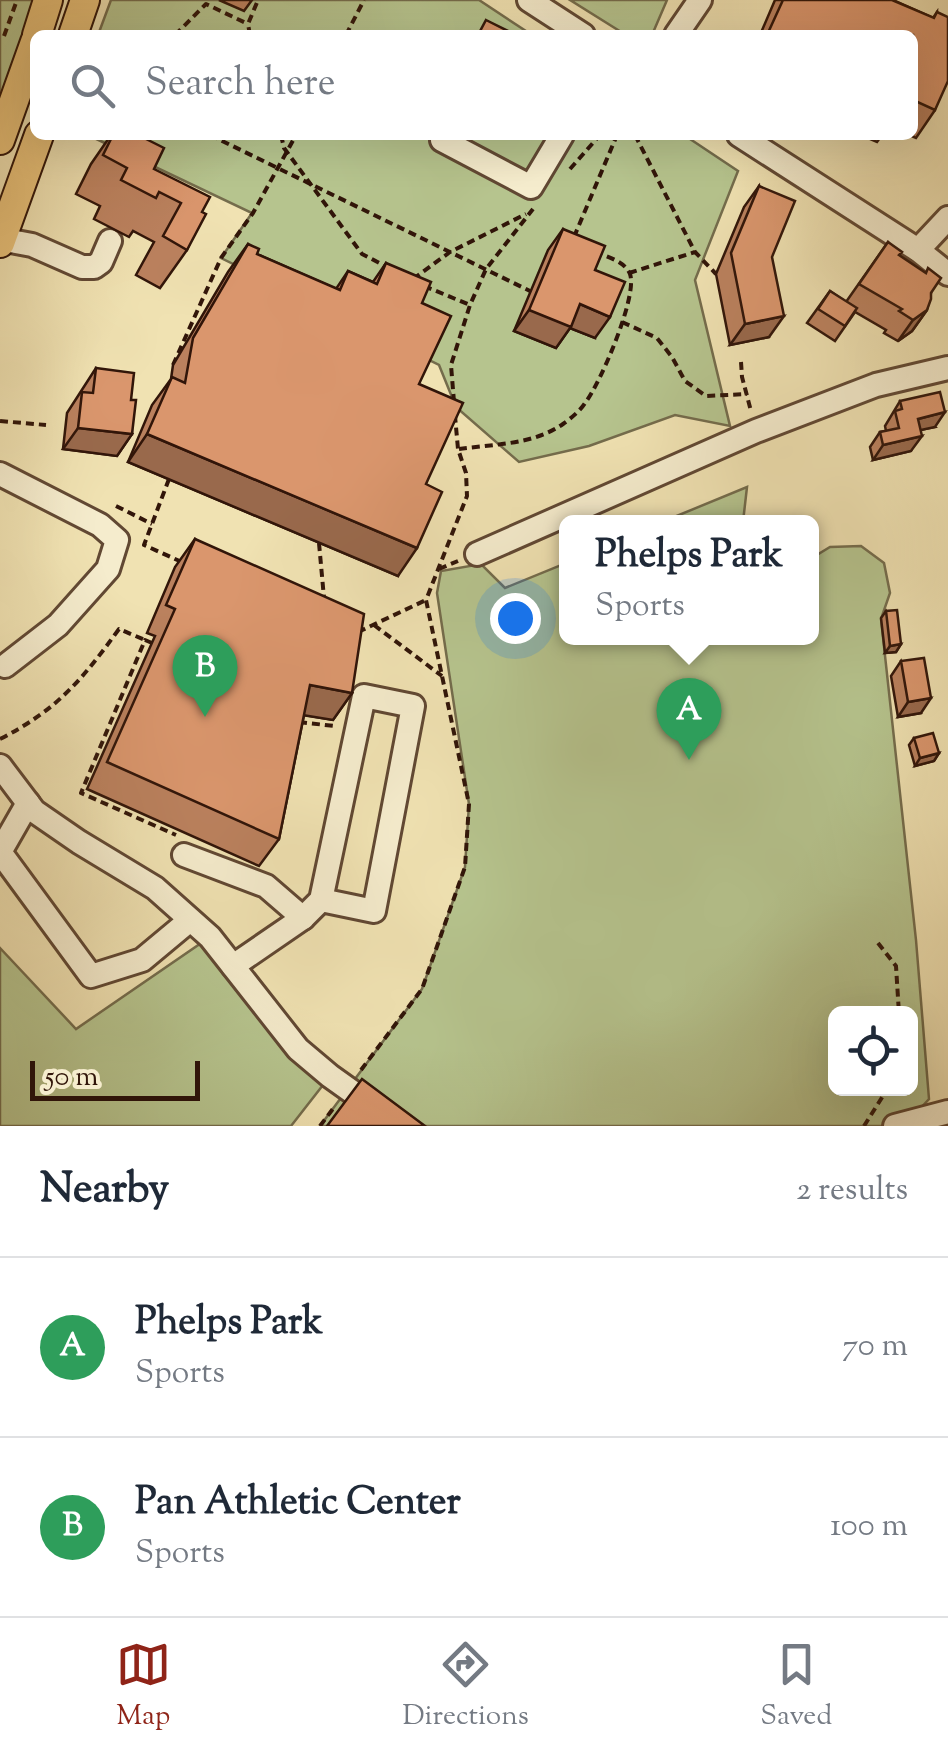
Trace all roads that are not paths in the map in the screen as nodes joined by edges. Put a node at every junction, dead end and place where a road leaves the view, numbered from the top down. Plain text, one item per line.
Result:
1 (48, 0) edge
2 (85, 0) edge
3 (530, 0) edge
4 (700, 0) edge
5 (563, 9) edge
6 (39, 30) edge
7 (76, 30) edge
8 (579, 30) edge
9 (679, 30) edge
10 (30, 55) edge
11 (0, 140) edge
12 (37, 140) edge
13 (442, 140) dead end
14 (559, 140) edge
15 (746, 140) edge
16 (948, 218) edge
17 (1, 241) edge
18 (110, 241) dead end
19 (918, 250) junction
20 (948, 274) edge
21 (948, 368) edge
22 (0, 474) edge
23 (565, 515) edge
24 (559, 518) edge
25 (478, 554) dead end
26 (2, 663) edge
27 (0, 766) edge
28 (28, 803) junction
29 (187, 848) road end
30 (320, 900) junction
31 (303, 918) junction
32 (190, 920) junction
33 (232, 966) junction
34 (948, 1112) edge
35 (400, 1126) edge
36 (895, 1126) edge

1 - 6 main road
2 - 7 main road
3 - 5 street
4 - 9 street
5 - 8 street
10 - 11 main road
12 - 17 main road
13 - 14 street
15 - 19 street
16 - 19 street
17 - 18 street
19 - 20 street
21 - 23 street
22 - 26 street
24 - 25 street
27 - 28 street
28 - 32 street
28 - 32 street
29 - 31 street
30 - 30 street
30 - 31 street
31 - 33 street
32 - 33 street
33 - 35 street
34 - 36 street

